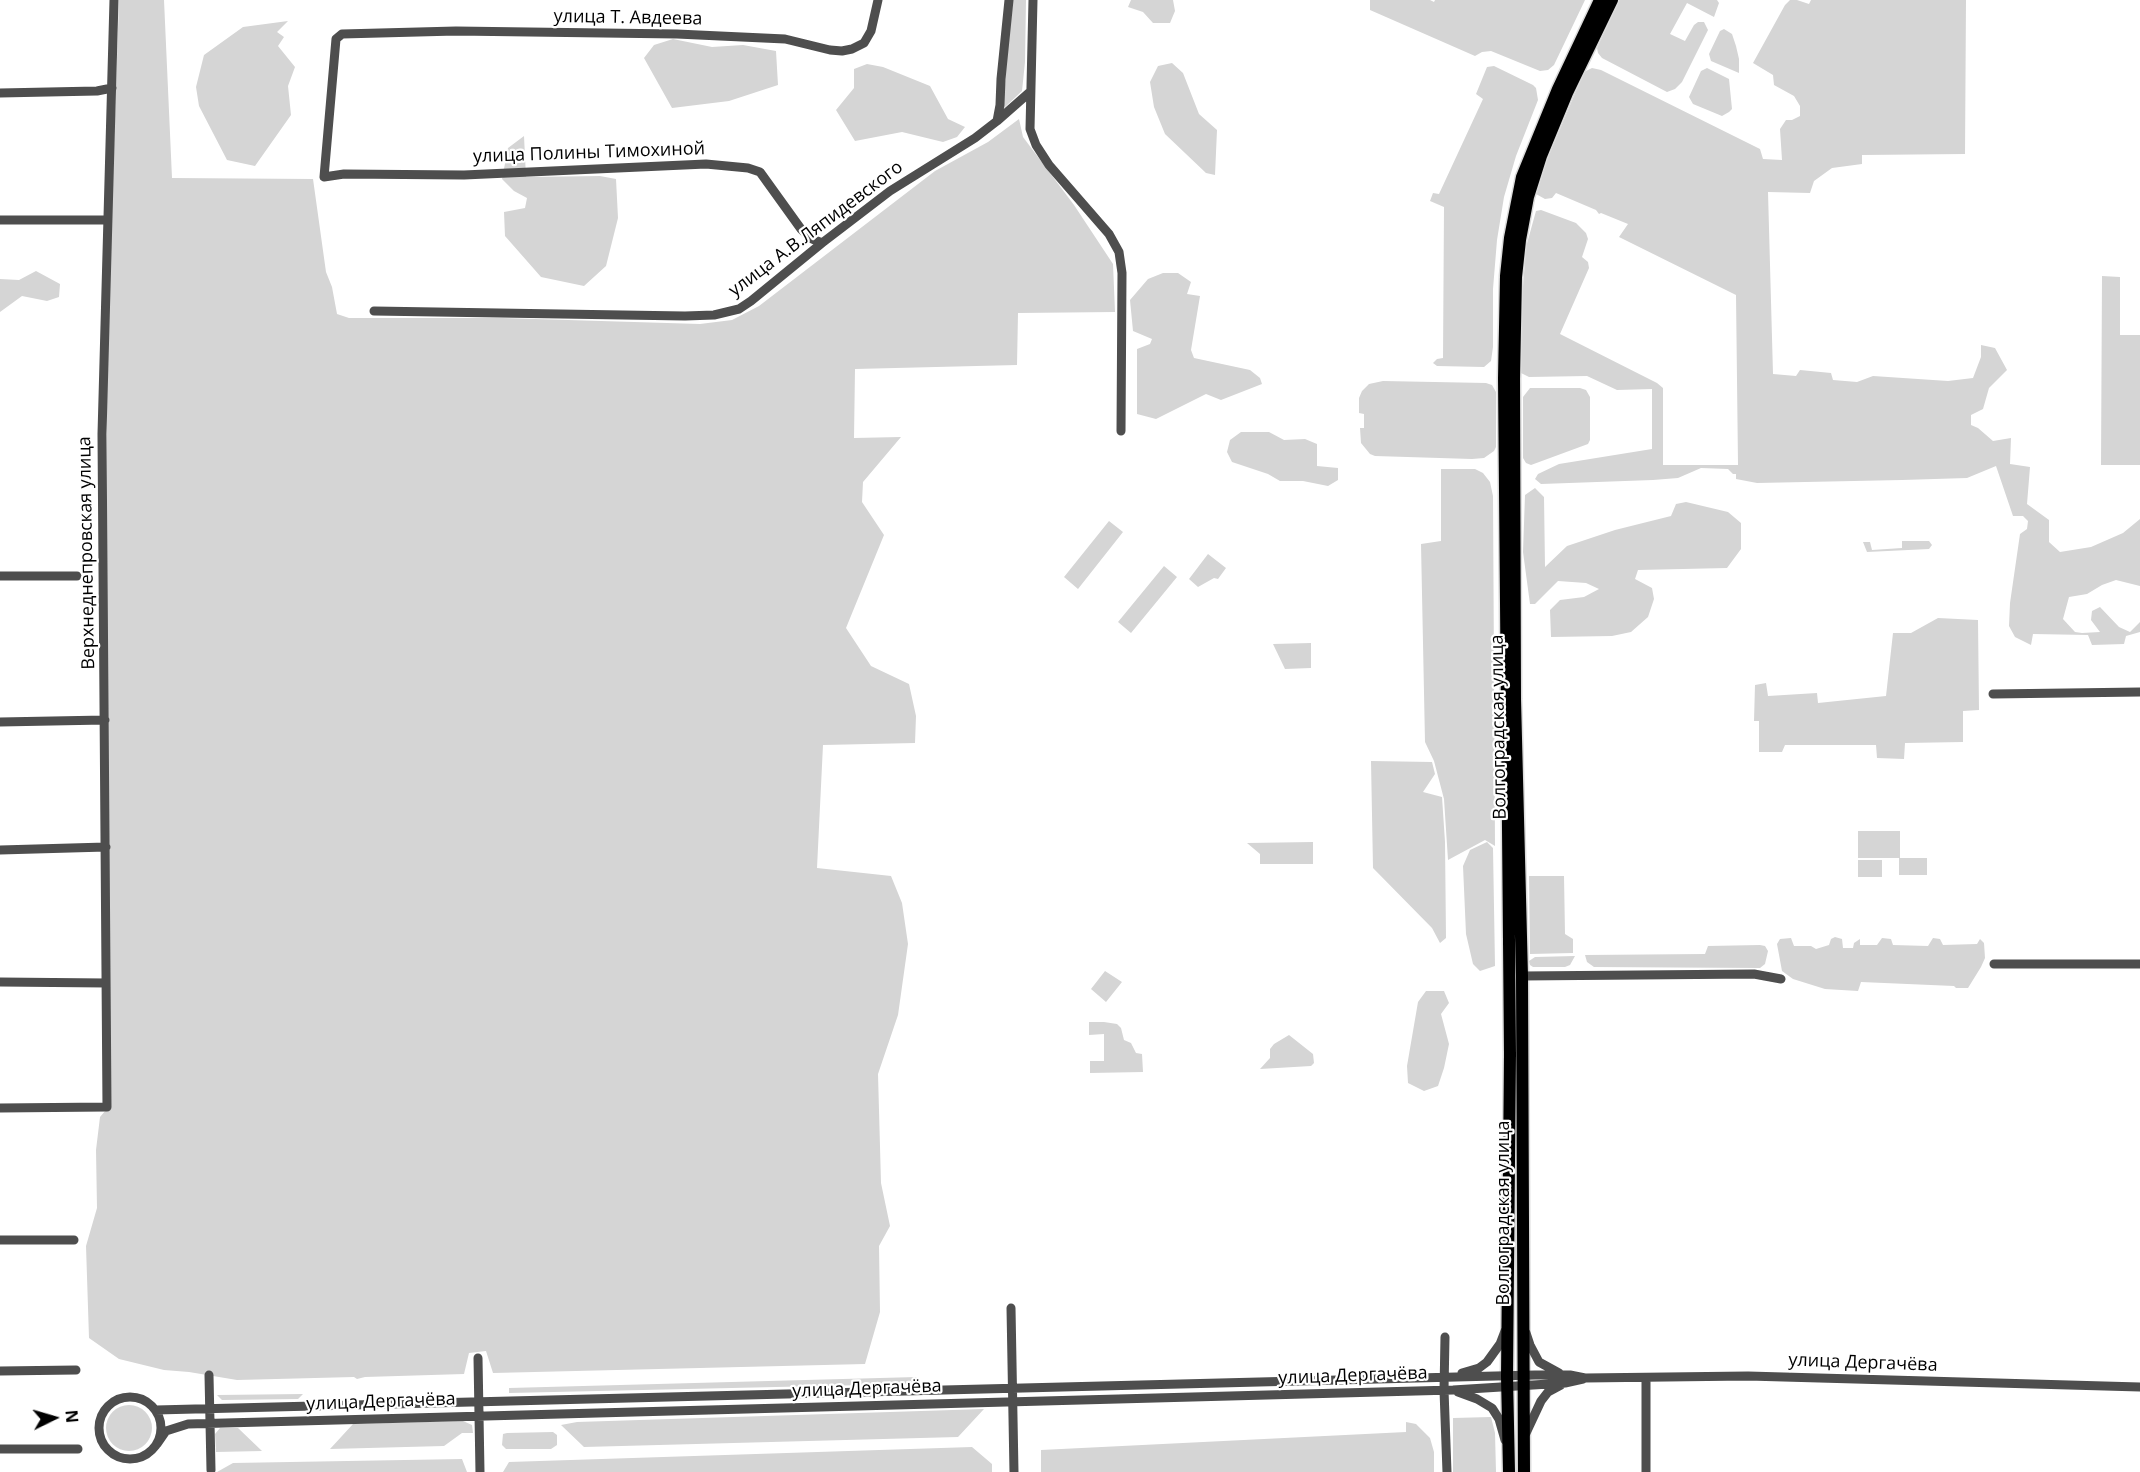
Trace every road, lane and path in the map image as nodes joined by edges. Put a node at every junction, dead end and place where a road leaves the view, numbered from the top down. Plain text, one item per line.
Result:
1 (114, 0) edge
2 (878, 0) edge
3 (1009, 0) edge
4 (1033, 0) edge
5 (1600, 0) edge
6 (1612, 0) edge
7 (112, 88) junction
8 (1030, 92) junction
9 (0, 93) edge
10 (997, 121) junction
11 (324, 177) joint
12 (0, 220) edge
13 (107, 220) junction
14 (822, 243) junction
15 (374, 311) dead end
16 (1121, 431) dead end
17 (0, 576) edge
18 (77, 576) dead end
19 (2140, 692) edge
20 (1993, 694) dead end
21 (105, 720) junction
22 (0, 722) edge
23 (1513, 817) junction
24 (106, 847) junction
25 (0, 850) edge
26 (1994, 964) dead end
27 (2140, 964) edge
28 (1522, 976) junction
29 (1781, 979) dead end
30 (0, 982) edge
31 (106, 983) junction
32 (0, 1108) edge
33 (0, 1240) edge
34 (74, 1240) dead end
35 (1011, 1308) dead end
36 (1508, 1317) junction
37 (1522, 1320) junction
38 (1445, 1337) dead end
39 (478, 1358) dead end
40 (76, 1370) dead end
41 (0, 1371) edge
42 (209, 1375) dead end
43 (1447, 1376) junction
44 (1646, 1378) junction
45 (1565, 1379) junction
46 (1523, 1381) junction
47 (1507, 1382) junction
48 (1011, 1387) junction
49 (2140, 1387) edge
50 (1448, 1390) junction
51 (1012, 1402) junction
52 (210, 1409) junction
53 (479, 1409) junction
54 (156, 1410) junction
55 (210, 1423) junction
56 (1524, 1438) junction
57 (157, 1444) junction
58 (0, 1449) edge
59 (78, 1449) dead end
60 (1509, 1452) junction
61 (211, 1470) dead end
62 (480, 1472) edge
63 (1014, 1472) edge
64 (1447, 1472) edge
65 (1509, 1472) edge
66 (1524, 1472) edge
67 (1646, 1472) edge

1 - 7 street, Верхнеднепровская улица
2 - 11 street, улица Т. Авдеева
3 - 10 street
4 - 8 street
5 - 23 main road, Волгоградская улица
6 - 23 main road, Волгоградская улица
7 - 9 street
7 - 13 street, Верхнеднепровская улица
8 - 10 street, улица А.В.Ляпидевского
8 - 16 street
10 - 14 street, улица А.В.Ляпидевского
11 - 14 street, улица Полины Тимохиной
12 - 13 street
13 - 21 street, Верхнеднепровская улица
14 - 15 street, улица А.В.Ляпидевского
17 - 18 street
19 - 20 street
21 - 22 street
21 - 24 street, Верхнеднепровская улица
23 - 28 main road, Волгоградская улица
23 - 36 main road, Волгоградская улица
24 - 25 street
24 - 31 street, Верхнеднепровская улица
26 - 27 street
28 - 29 street
28 - 37 main road, Волгоградская улица
30 - 31 street
31 - 32 street, Верхнеднепровская улица
33 - 34 street
35 - 48 street
36 - 43 street
36 - 47 main road, Волгоградская улица
37 - 45 street
37 - 46 main road, Волгоградская улица
38 - 43 street
39 - 53 street
40 - 41 street
42 - 52 street
43 - 47 street, улица Дергачёва
43 - 48 street, улица Дергачёва
43 - 50 street
44 - 45 street, улица Дергачёва
44 - 49 street, улица Дергачёва
44 - 67 street
45 - 46 street, улица Дергачёва
45 - 56 street
46 - 47 street, улица Дергачёва
46 - 56 main road, Волгоградская улица
47 - 50 street, улица Дергачёва
47 - 60 main road, Волгоградская улица
48 - 51 street
48 - 53 street, улица Дергачёва
50 - 51 street, улица Дергачёва
50 - 60 street
50 - 64 street
51 - 53 street, улица Дергачёва
51 - 63 street
52 - 53 street, улица Дергачёва
52 - 54 street, улица Дергачёва
52 - 55 street
53 - 55 street, улица Дергачёва
53 - 62 street
54 - 57 street
54 - 57 street
55 - 57 street, улица Дергачёва
55 - 61 street
56 - 66 main road, Волгоградская улица
58 - 59 street
60 - 65 main road, Волгоградская улица

